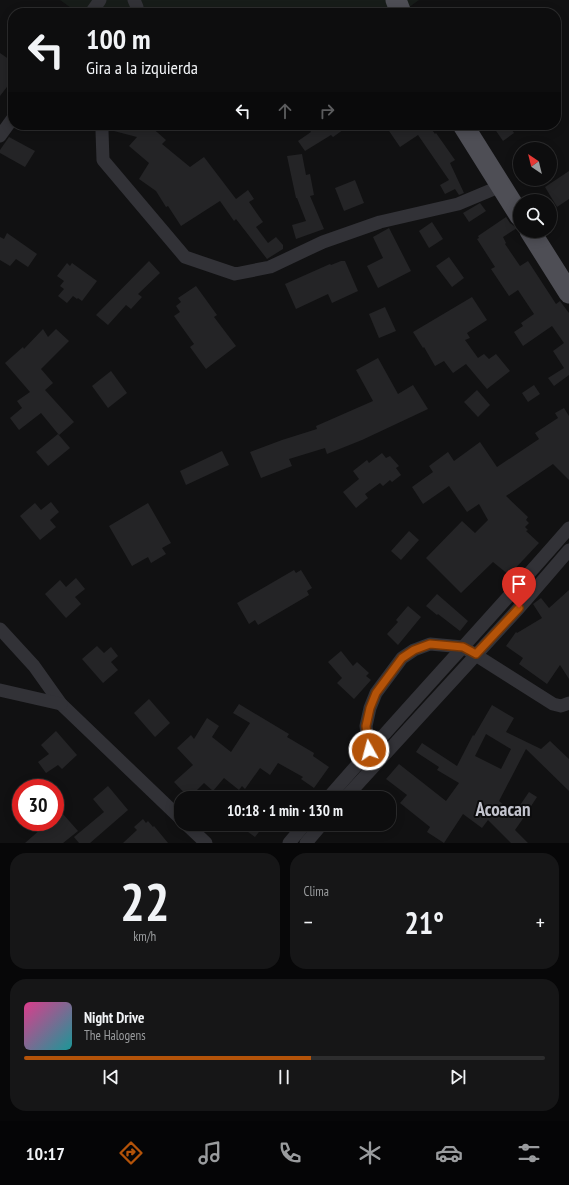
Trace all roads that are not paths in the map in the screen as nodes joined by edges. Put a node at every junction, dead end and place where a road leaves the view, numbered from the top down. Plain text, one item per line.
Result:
1 (8, 125) edge
2 (102, 130) edge
3 (466, 130) edge
4 (0, 136) edge
5 (501, 186) junction
6 (513, 205) edge
7 (534, 238) edge
8 (569, 293) edge
9 (569, 528) edge
10 (569, 550) edge
11 (0, 629) edge
12 (463, 647) junction
13 (476, 654) junction
14 (0, 690) edge
15 (569, 703) edge
16 (62, 704) junction
17 (369, 750) junction
18 (334, 791) edge
19 (351, 791) edge
20 (174, 812) edge
21 (193, 831) edge
22 (299, 831) edge
23 (316, 831) edge
24 (206, 843) edge
25 (289, 843) edge
26 (306, 843) edge

1 - 4 street
2 - 5 street
3 - 5 main road
5 - 6 main road
7 - 8 main road
9 - 12 street
10 - 13 street
11 - 16 street
12 - 13 street
12 - 17 street
12 - 17 street
13 - 15 street
13 - 19 street
14 - 16 street
16 - 20 street
17 - 18 street
21 - 24 street
22 - 25 street
23 - 26 street

